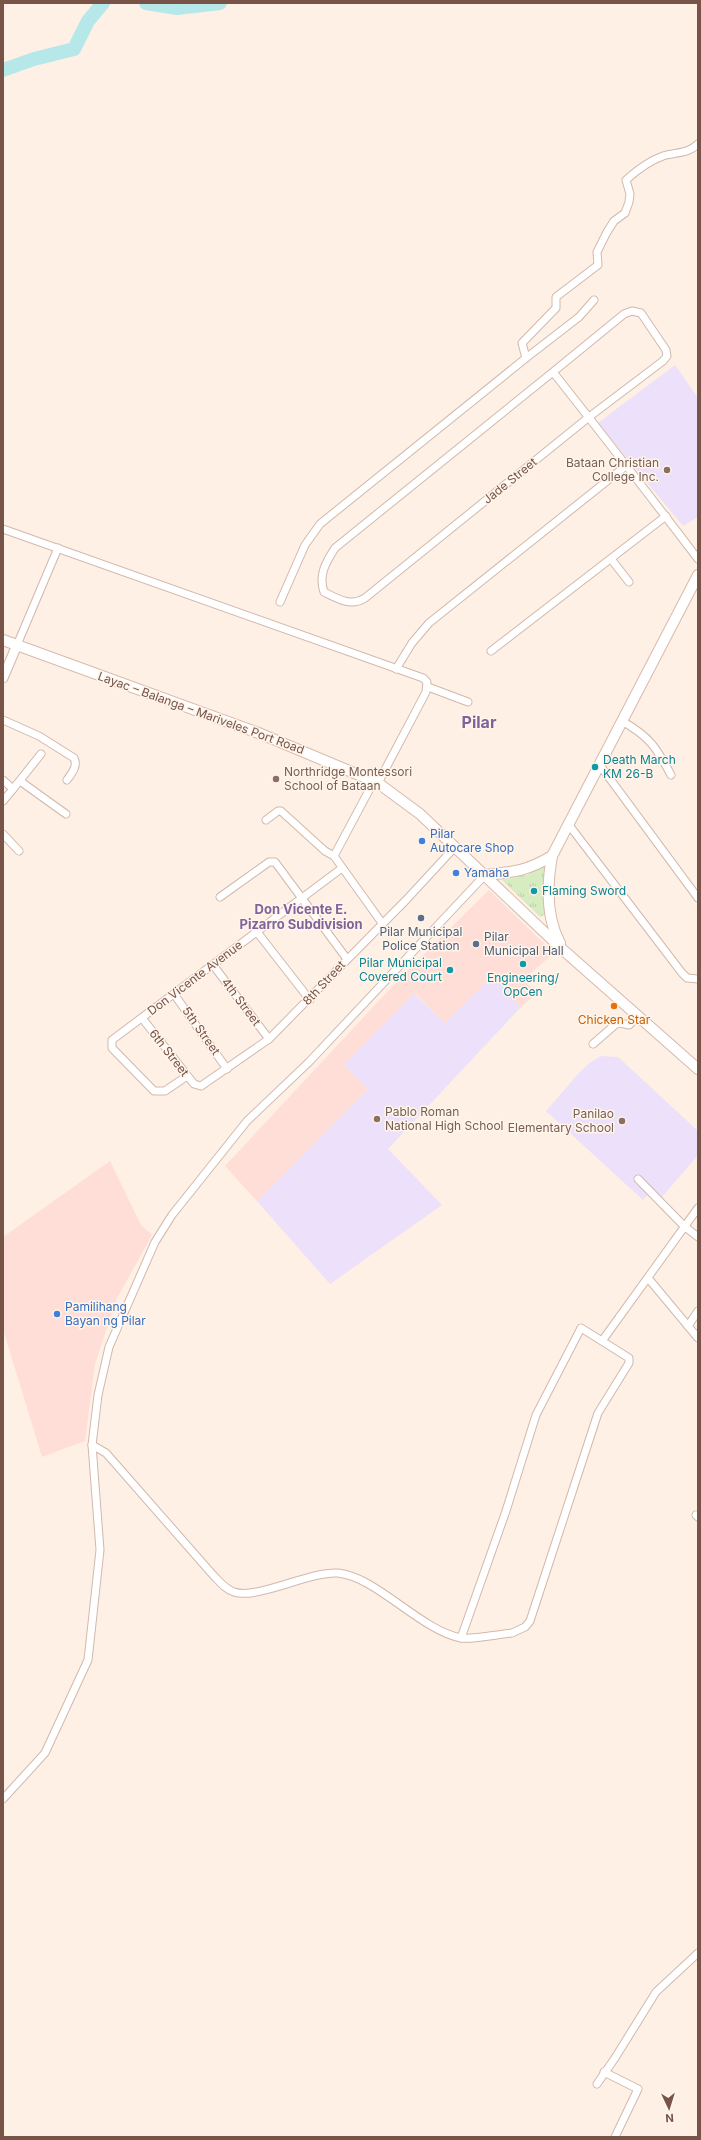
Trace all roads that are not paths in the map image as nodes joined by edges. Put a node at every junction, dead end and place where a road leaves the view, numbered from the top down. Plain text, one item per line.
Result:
1 (698, 144) edge
2 (594, 300) dead end
3 (526, 358) junction
4 (553, 372) junction
5 (589, 417) junction
6 (627, 466) junction
7 (666, 516) junction
8 (3, 529) edge
9 (58, 548) junction
10 (611, 558) junction
11 (698, 559) edge
12 (698, 575) edge
13 (629, 582) dead end
14 (280, 602) dead end
15 (3, 640) edge
16 (17, 645) junction
17 (491, 651) dead end
18 (396, 669) junction
19 (3, 678) edge
20 (428, 687) junction
21 (468, 702) dead end
22 (3, 720) edge
23 (622, 721) junction
24 (41, 754) dead end
25 (599, 764) junction
26 (671, 775) dead end
27 (3, 780) edge
28 (67, 780) dead end
29 (20, 781) junction
30 (376, 782) junction
31 (13, 788) junction
32 (3, 801) edge
33 (66, 814) dead end
34 (266, 820) dead end
35 (569, 825) junction
36 (3, 834) edge
37 (455, 847) junction
38 (19, 851) dead end
39 (334, 856) junction
40 (552, 856) junction
41 (342, 868) junction
42 (485, 875) junction
43 (220, 897) dead end
44 (302, 898) junction
45 (698, 898) edge
46 (382, 923) junction
47 (257, 932) junction
48 (562, 948) junction
49 (347, 959) junction
50 (213, 965) junction
51 (698, 980) edge
52 (174, 994) junction
53 (310, 1000) junction
54 (638, 1016) junction
55 (142, 1018) junction
56 (269, 1039) junction
57 (593, 1044) dead end
58 (227, 1069) junction
59 (698, 1069) edge
60 (186, 1076) junction
61 (197, 1087) joint
62 (638, 1179) dead end
63 (698, 1208) edge
64 (684, 1226) junction
65 (698, 1236) edge
66 (648, 1278) junction
67 (698, 1311) edge
68 (688, 1326) junction
69 (698, 1338) edge
70 (602, 1341) junction
71 (92, 1444) junction
72 (461, 1638) junction
73 (3, 1799) edge
74 (698, 1953) edge
75 (604, 2072) junction
76 (597, 2084) dead end
77 (615, 2137) edge

1 - 3 street
2 - 3 street
3 - 14 street
4 - 5 street
4 - 5 street, Jade Street
4 - 5 street, Jade Street
5 - 6 street
6 - 7 street
6 - 18 street
7 - 10 street
7 - 11 street
8 - 9 street
9 - 16 street
9 - 18 street
10 - 13 street
10 - 17 street
12 - 23 main road
15 - 16 main road, Layac – Balanga – Mariveles Port Road
16 - 19 street
16 - 30 main road, Layac – Balanga – Mariveles Port Road
18 - 20 street
20 - 21 street
20 - 30 street
22 - 28 street
23 - 25 main road
23 - 26 street
24 - 29 street
25 - 35 main road
25 - 45 street
27 - 31 street
29 - 31 street
29 - 33 street
30 - 37 main road, Layac – Balanga – Mariveles Port Road
30 - 39 street
31 - 32 street
34 - 39 street
35 - 40 main road
35 - 51 street
36 - 38 street
37 - 42 main road, Layac – Balanga – Mariveles Port Road
37 - 46 street, 8th Street
39 - 41 street
40 - 42 main road
40 - 48 main road
41 - 44 street, Don Vicente Avenue
41 - 46 street
42 - 48 main road, Layac – Balanga – Mariveles Port Road
42 - 71 street
43 - 44 street
44 - 47 street, Don Vicente Avenue
44 - 49 street
46 - 49 street, 8th Street
47 - 50 street, Don Vicente Avenue
47 - 53 street
48 - 54 main road, Layac – Balanga – Mariveles Port Road
49 - 53 street, 8th Street
50 - 52 street, Don Vicente Avenue
50 - 56 street, 4th Street
52 - 55 street, Don Vicente Avenue
52 - 58 street, 5th Street
53 - 56 street, 8th Street
54 - 57 street
54 - 59 main road, Layac – Balanga – Mariveles Port Road
55 - 60 street, 6th Street
55 - 60 street, Don Vicente Avenue
56 - 58 street, 8th Street
58 - 61 street, 8th Street
60 - 61 street, 6th Street
62 - 64 street
63 - 64 street
64 - 65 street
64 - 66 street
66 - 68 street
66 - 70 street
67 - 68 street
68 - 69 street
70 - 72 street
70 - 72 street
71 - 72 street
71 - 73 street
74 - 75 street
75 - 76 street
75 - 77 street

